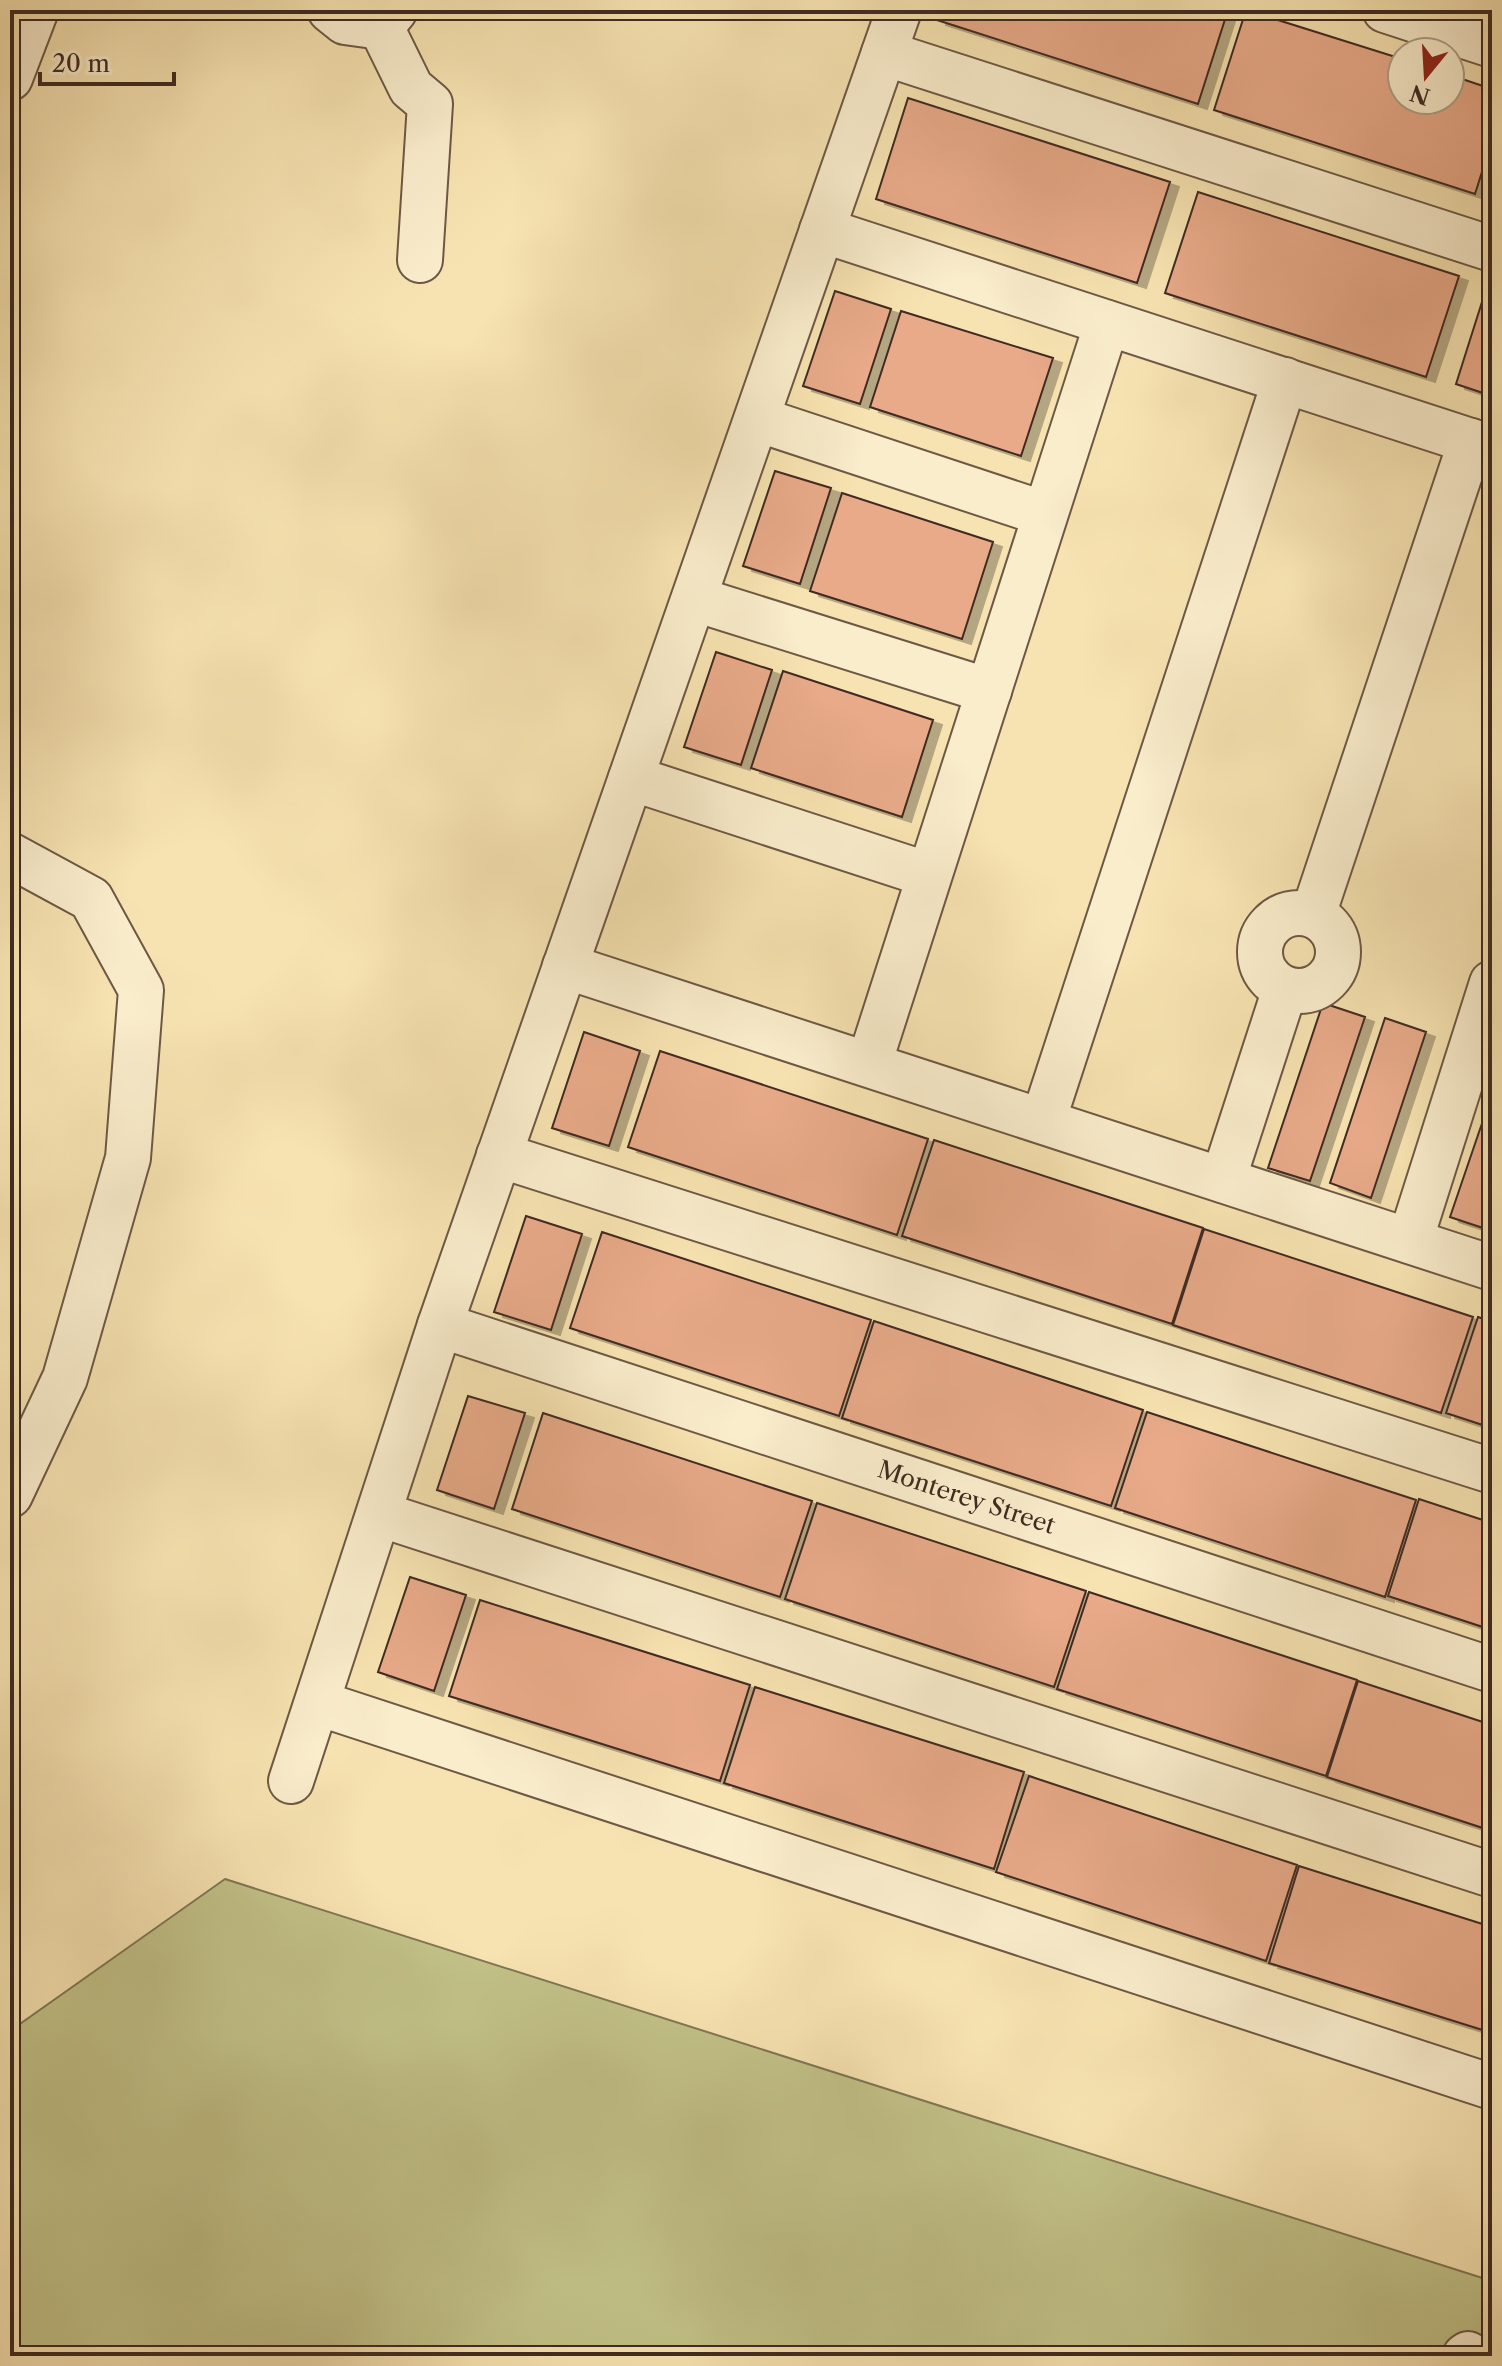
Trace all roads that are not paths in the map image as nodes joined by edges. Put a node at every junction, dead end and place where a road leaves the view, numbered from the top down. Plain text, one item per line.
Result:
1 (36, 10) edge
2 (330, 10) edge
3 (899, 10) edge
4 (1385, 10) edge
5 (388, 18) edge
6 (1492, 45) edge
7 (884, 53) junction
8 (10, 78) edge
9 (822, 230) junction
10 (1492, 249) edge
11 (420, 260) dead end
12 (1107, 323) junction
13 (1285, 380) junction
14 (757, 419) junction
15 (1481, 444) edge
16 (1045, 514) junction
17 (695, 599) junction
18 (989, 691) junction
19 (631, 778) junction
20 (10, 855) edge
21 (929, 875) junction
22 (565, 966) junction
23 (1492, 983) edge
24 (869, 1064) junction
25 (1043, 1121) junction
26 (499, 1155) junction
27 (1223, 1180) junction
28 (1410, 1241) junction
29 (1492, 1268) edge
30 (440, 1325) junction
31 (1492, 1471) edge
32 (10, 1495) edge
33 (379, 1514) junction
34 (1492, 1670) edge
35 (318, 1703) junction
36 (291, 1781) dead end
37 (1492, 1875) edge
38 (1492, 2087) edge

1 - 8 street
2 - 5 street
3 - 7 street
4 - 6 street
5 - 11 street
7 - 9 street
7 - 10 street
9 - 12 street
9 - 14 street
12 - 13 street
12 - 16 street
13 - 15 street
13 - 25 street
14 - 16 street
14 - 17 street
15 - 27 street
16 - 18 street
17 - 18 street
17 - 19 street
18 - 21 street
19 - 21 street
19 - 22 street
20 - 32 street
21 - 24 street
22 - 24 street
22 - 26 street
23 - 28 street
24 - 25 street
25 - 27 street
26 - 30 street
26 - 31 street
27 - 28 street
28 - 29 street
30 - 33 street
30 - 34 street, Monterey Street
33 - 35 street
33 - 37 street
35 - 36 street
35 - 38 street

